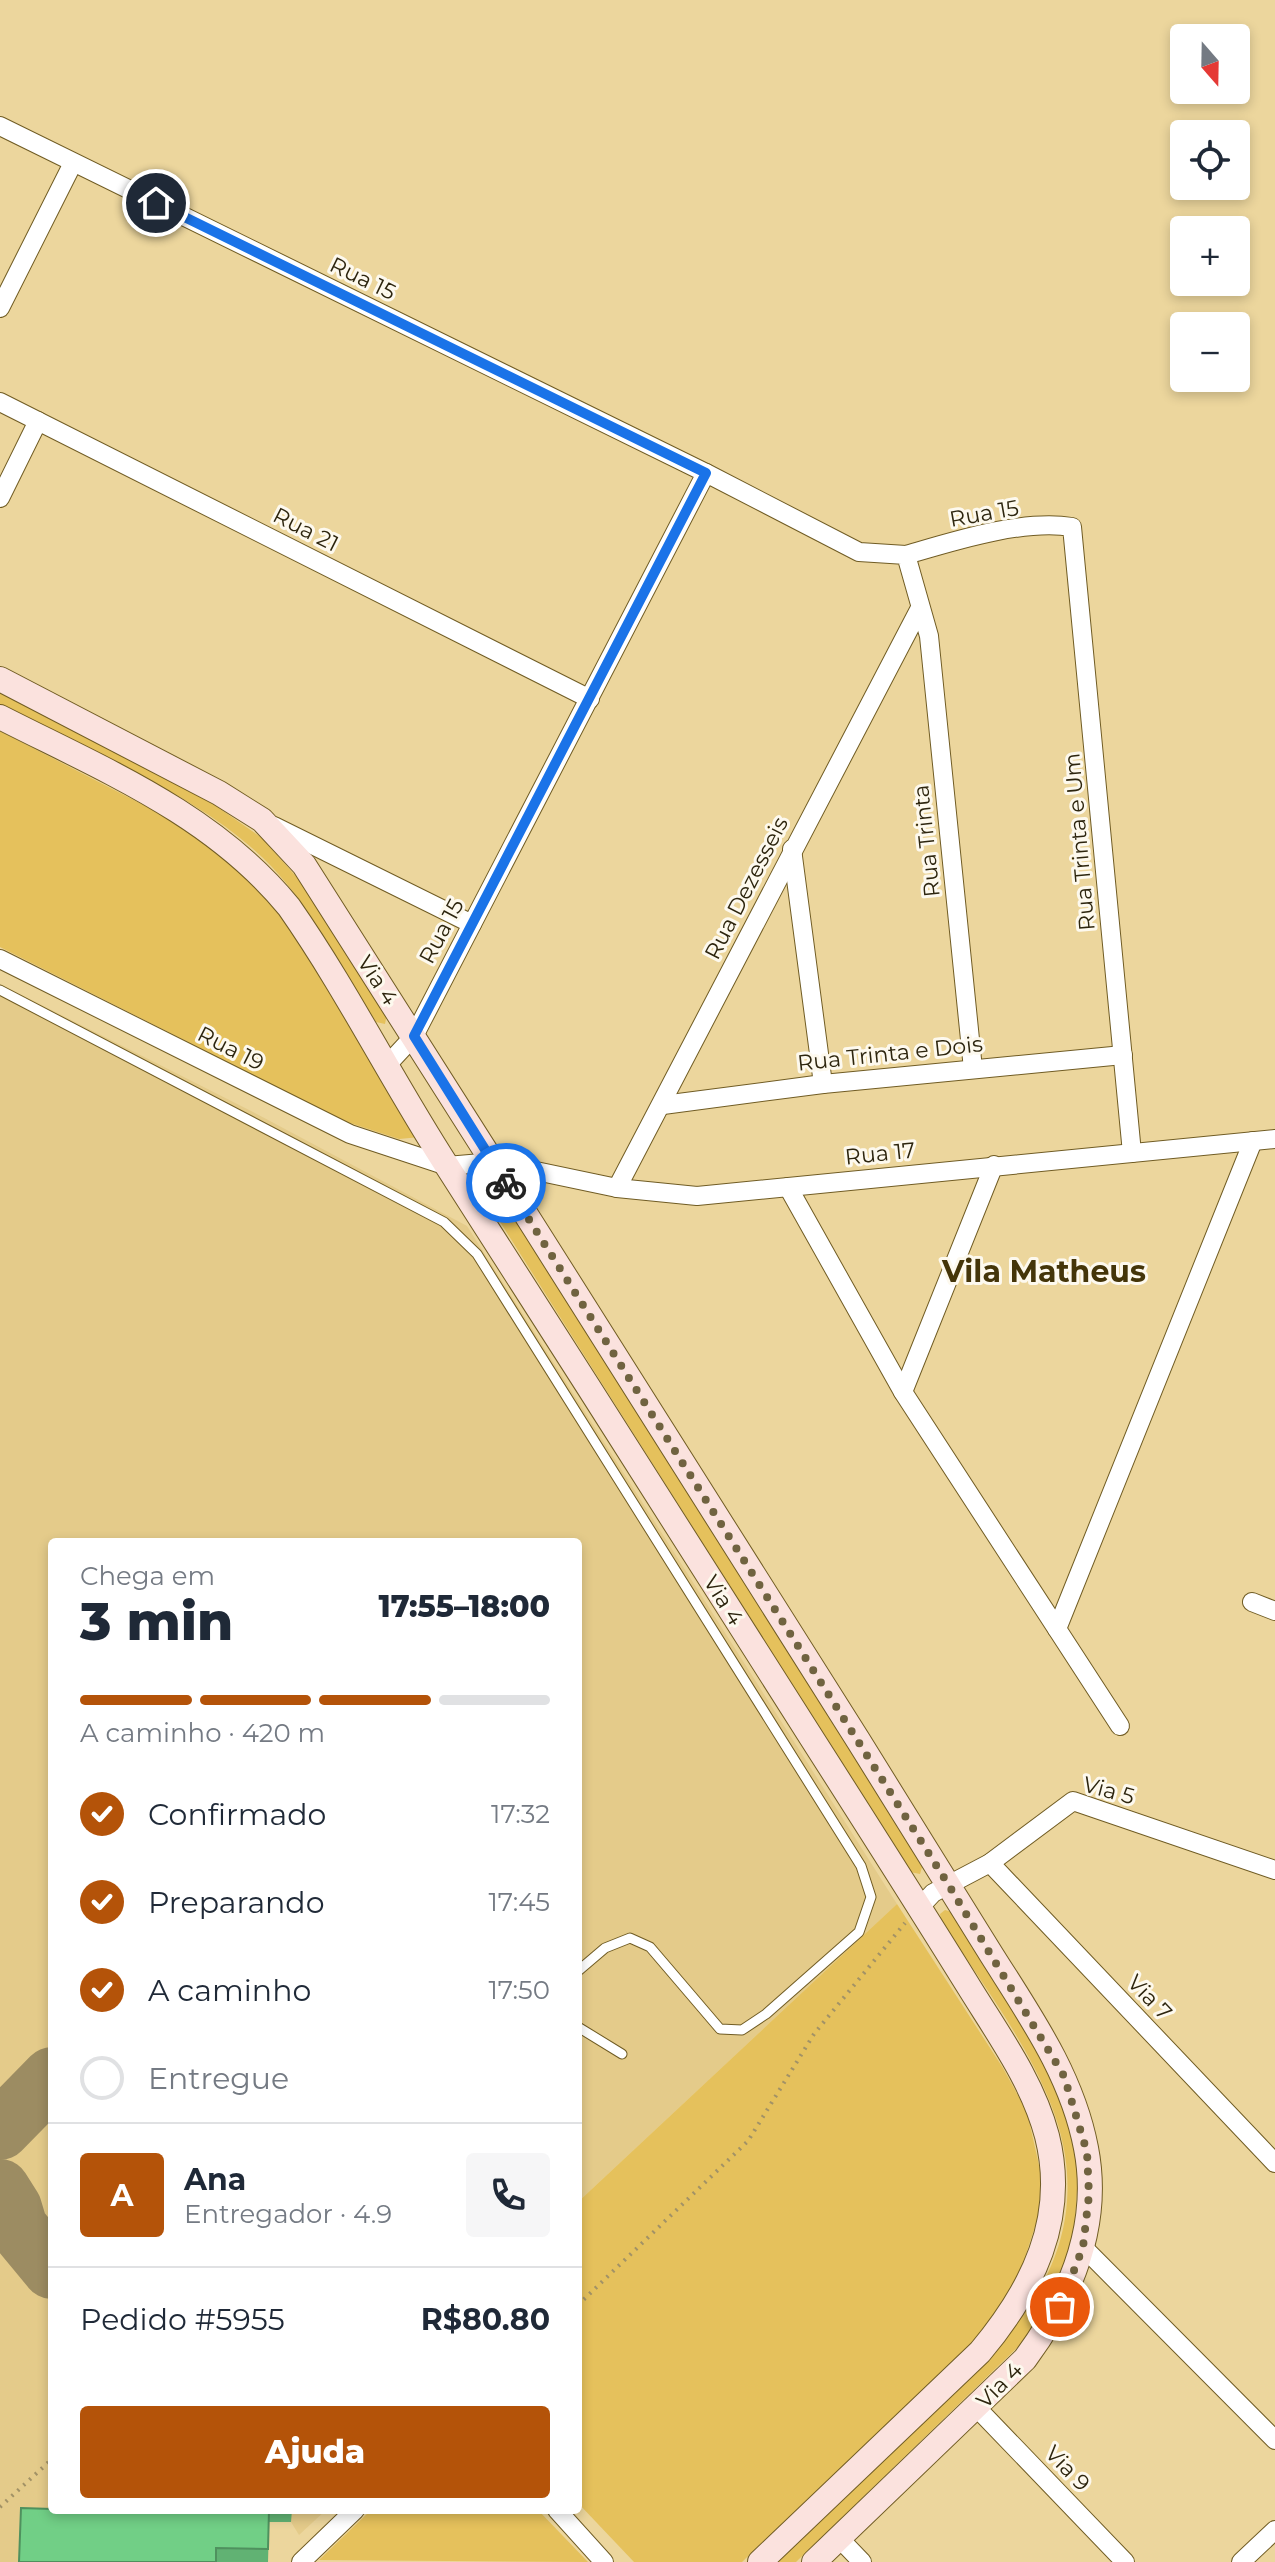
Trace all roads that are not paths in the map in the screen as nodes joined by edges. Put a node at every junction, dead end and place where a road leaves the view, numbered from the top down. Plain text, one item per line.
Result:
1 (0, 126) edge
2 (73, 163) junction
3 (0, 308) edge
4 (0, 402) edge
5 (38, 421) junction
6 (706, 473) junction
7 (0, 498) edge
8 (1072, 527) joint
9 (906, 555) junction
10 (919, 610) junction
11 (0, 679) edge
12 (590, 699) junction
13 (0, 717) edge
14 (262, 820) junction
15 (792, 849) junction
16 (472, 924) junction
17 (0, 959) edge
18 (0, 990) edge
19 (414, 1036) junction
20 (1123, 1055) junction
21 (388, 1064) junction
22 (973, 1069) junction
23 (823, 1084) junction
24 (663, 1105) junction
25 (1275, 1139) edge
26 (1253, 1141) junction
27 (1132, 1153) junction
28 (493, 1162) junction
29 (994, 1165) junction
30 (447, 1166) junction
31 (788, 1187) junction
32 (617, 1188) junction
33 (903, 1392) junction
34 (1252, 1602) dead end
35 (1275, 1611) edge
36 (1057, 1629) junction
37 (1120, 1726) dead end
38 (990, 1863) junction
39 (1266, 1867) edge
40 (1275, 1883) edge
41 (948, 1884) junction
42 (919, 1908) junction
43 (582, 1968) edge
44 (582, 2029) edge
45 (622, 2054) dead end
46 (1275, 2163) edge
47 (1083, 2247) junction
48 (976, 2407) junction
49 (1275, 2440) edge
50 (351, 2514) edge
51 (561, 2514) edge
52 (1275, 2530) edge
53 (839, 2538) junction
54 (301, 2562) edge
55 (604, 2562) edge
56 (760, 2562) edge
57 (814, 2562) edge
58 (862, 2562) edge
59 (1125, 2562) edge
60 (1241, 2562) edge

1 - 2 street, Rua 15
2 - 3 street
2 - 6 street, Rua 15
4 - 5 street, Rua 21
5 - 7 street
5 - 12 street, Rua 21
6 - 9 street, Rua 15
6 - 12 street, Rua 15
8 - 9 street, Rua 15
8 - 20 street, Rua Trinta e Um
9 - 10 street
10 - 15 street, Rua Dezesseis
10 - 22 street, Rua Trinta
11 - 14 street, Via 4
12 - 16 street, Rua 15
13 - 21 street, Via 4
14 - 16 street
14 - 19 street, Via 4
15 - 23 street
15 - 24 street, Rua Dezesseis
16 - 19 street, Rua 15
17 - 30 street, Rua 19
18 - 43 lane
19 - 21 street, Rua 15
19 - 28 street, Via 4
20 - 22 street, Rua Trinta e Dois
20 - 27 street, Rua Trinta e Um
21 - 30 street, Via 4
22 - 23 street, Rua Trinta e Dois
23 - 24 street, Rua Trinta e Dois
24 - 32 street, Rua Dezesseis
25 - 26 street, Rua 17
26 - 27 street, Rua 17
26 - 36 street
27 - 29 street, Rua 17
28 - 30 street, Rua 17
28 - 32 street, Rua 17
28 - 41 street, Via 4
29 - 31 street, Rua 17
29 - 33 street
30 - 42 street, Via 4
31 - 32 street, Rua 17
31 - 33 street
33 - 36 street
34 - 35 street
36 - 37 street
38 - 39 street, Via 5
38 - 41 street, Via 5
38 - 46 street, Via 7
39 - 40 street
41 - 42 street, Via 5
41 - 47 street, Via 4
42 - 56 street, Via 4
44 - 45 lane
47 - 48 street, Via 4
47 - 49 street
48 - 53 street, Via 4
48 - 59 street, Via 9
50 - 54 street
51 - 55 street
52 - 60 street
53 - 57 street, Via 4
53 - 58 street

